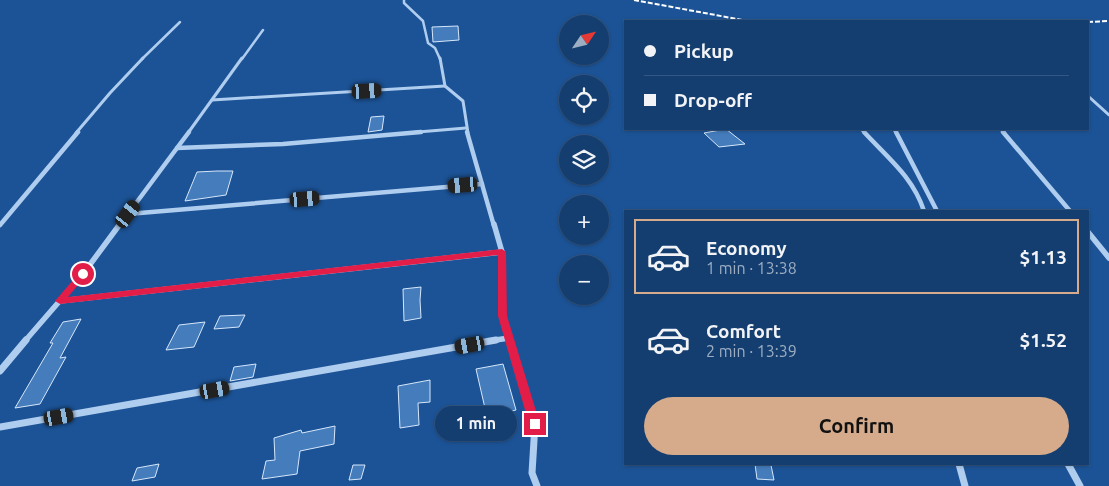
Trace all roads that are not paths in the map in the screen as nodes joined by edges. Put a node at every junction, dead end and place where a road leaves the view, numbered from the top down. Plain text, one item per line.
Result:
1 (404, 0) edge
2 (180, 22) dead end
3 (263, 30) dead end
4 (445, 86) junction
5 (1089, 97) edge
6 (212, 100) junction
7 (1109, 115) edge
8 (466, 128) junction
9 (862, 130) edge
10 (895, 130) edge
11 (1002, 130) edge
12 (177, 148) junction
13 (482, 184) junction
14 (924, 210) edge
15 (936, 210) edge
16 (1069, 210) edge
17 (128, 214) junction
18 (0, 224) edge
19 (1089, 233) edge
20 (502, 252) junction
21 (1109, 258) edge
22 (60, 301) junction
23 (509, 338) junction
24 (0, 371) edge
25 (0, 427) edge
26 (959, 465) edge
27 (1069, 465) edge
28 (537, 486) edge
29 (965, 486) edge
30 (1080, 486) edge

1 - 4 street
2 - 18 street
3 - 6 street
4 - 6 street
4 - 8 street
5 - 7 street
6 - 12 street
8 - 12 street
8 - 13 street
9 - 14 street
10 - 15 street
11 - 16 street
12 - 17 street
13 - 17 street
13 - 20 street
17 - 22 street
19 - 21 street
20 - 22 street
20 - 23 street
22 - 24 street
23 - 25 street
23 - 28 street
26 - 29 street
27 - 30 street

